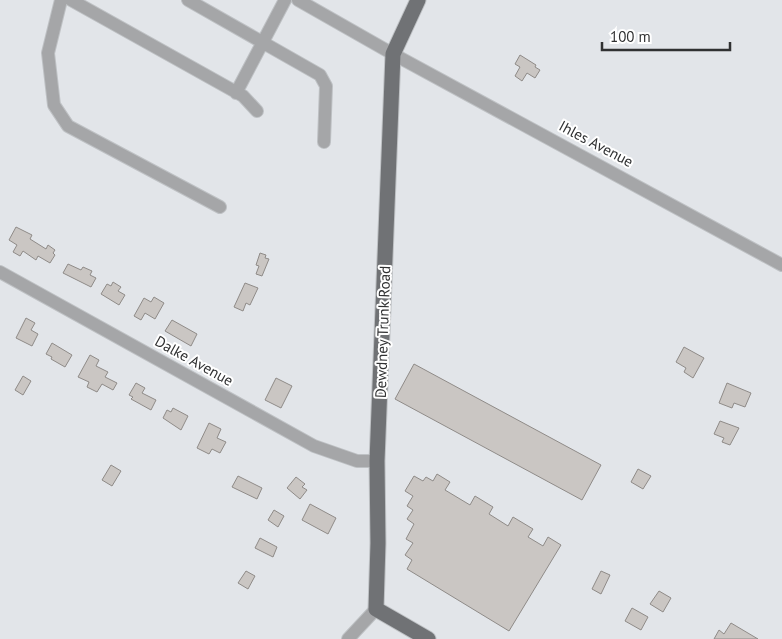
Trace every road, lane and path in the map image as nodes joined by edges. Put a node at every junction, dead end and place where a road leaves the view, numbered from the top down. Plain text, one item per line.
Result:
1 (61, 0) edge
2 (71, 0) edge
3 (188, 0) edge
4 (285, 0) edge
5 (298, 0) edge
6 (418, 0) edge
7 (263, 43) junction
8 (393, 54) junction
9 (236, 93) junction
10 (257, 112) dead end
11 (324, 142) dead end
12 (220, 207) dead end
13 (782, 265) edge
14 (0, 272) edge
15 (377, 461) junction
16 (376, 609) junction
17 (348, 639) edge
18 (428, 639) edge

1 - 12 street
2 - 9 street
3 - 7 street
4 - 7 street
5 - 8 street, Ihles Avenue
6 - 8 main road, Dewdney Trunk Road
7 - 9 street
7 - 11 street
8 - 13 street, Ihles Avenue
8 - 15 main road, Dewdney Trunk Road
9 - 10 street
14 - 15 street, Dalke Avenue
15 - 16 main road, Dewdney Trunk Road
16 - 17 street
16 - 18 main road

